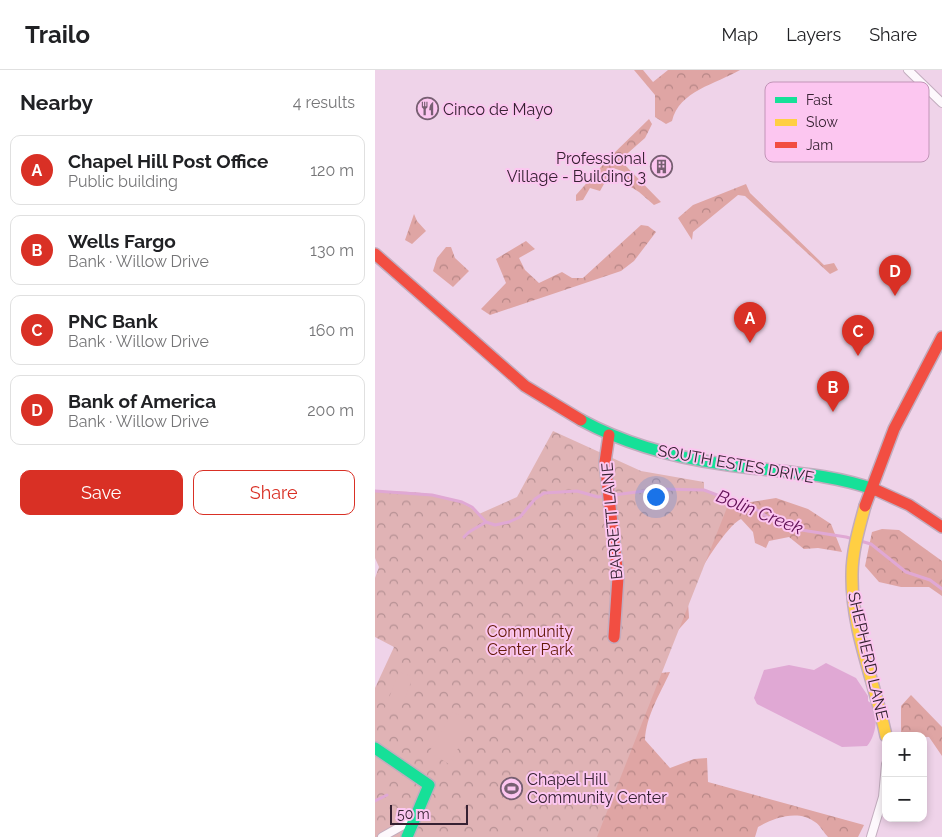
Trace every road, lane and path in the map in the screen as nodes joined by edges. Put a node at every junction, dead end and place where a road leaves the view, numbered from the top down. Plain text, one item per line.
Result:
1 (908, 70) edge
2 (920, 82) edge
3 (929, 90) edge
4 (942, 103) edge
5 (375, 254) edge
6 (942, 337) edge
7 (609, 435) junction
8 (871, 489) junction
9 (942, 527) edge
10 (614, 637) dead end
11 (886, 732) edge
12 (375, 748) edge
13 (885, 777) edge
14 (414, 819) junction
15 (382, 837) edge
16 (407, 837) edge
17 (871, 837) edge

1 - 2 street
3 - 4 street
5 - 7 street, SOUTH ESTES DRIVE
6 - 8 street, SHEPHERD LANE
7 - 8 street, SOUTH ESTES DRIVE
7 - 10 street, BARRETT LANE
8 - 9 street, SOUTH ESTES DRIVE
8 - 11 street, SHEPHERD LANE
12 - 14 street
13 - 17 street
14 - 15 street
14 - 16 street

